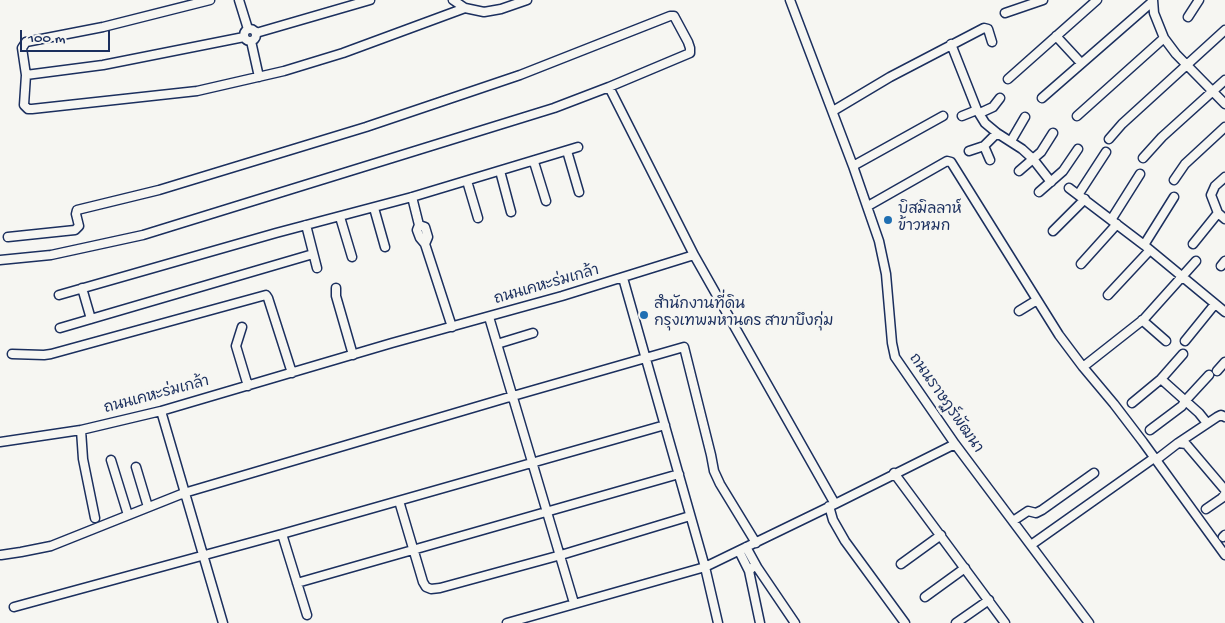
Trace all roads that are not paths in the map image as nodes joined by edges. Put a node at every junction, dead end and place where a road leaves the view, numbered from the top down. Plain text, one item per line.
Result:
1 (210, 0) edge
2 (239, 0) edge
3 (370, 0) edge
4 (453, 0) edge
5 (527, 0) edge
6 (790, 0) edge
7 (1043, 0) edge
8 (1097, 0) edge
9 (1199, 0) edge
10 (1153, 1) edge
11 (464, 8) junction
12 (1005, 13) dead end
13 (1188, 17) dead end
14 (1225, 30) edge
15 (1056, 36) junction
16 (250, 37) junction
17 (1164, 38) junction
18 (992, 42) dead end
19 (951, 44) junction
20 (1081, 63) junction
21 (1187, 65) junction
22 (26, 75) junction
23 (259, 77) junction
24 (1008, 79) dead end
25 (1225, 80) edge
26 (609, 87) junction
27 (1212, 92) junction
28 (1000, 98) dead end
29 (1042, 98) dead end
30 (1225, 104) edge
31 (832, 111) junction
32 (978, 111) junction
33 (943, 116) dead end
34 (962, 116) dead end
35 (1078, 116) dead end
36 (1025, 117) dead end
37 (1225, 128) edge
38 (997, 133) junction
39 (1053, 133) dead end
40 (1109, 139) dead end
41 (1011, 140) junction
42 (984, 146) junction
43 (578, 147) dead end
44 (1078, 149) dead end
45 (567, 151) junction
46 (969, 151) dead end
47 (1106, 152) dead end
48 (1143, 158) dead end
49 (1034, 159) junction
50 (990, 160) dead end
51 (534, 162) junction
52 (853, 166) junction
53 (1019, 171) dead end
54 (500, 172) junction
55 (1140, 174) dead end
56 (1225, 177) edge
57 (1174, 180) dead end
58 (467, 181) junction
59 (1052, 182) junction
60 (1069, 188) dead end
61 (579, 192) dead end
62 (1040, 192) dead end
63 (412, 197) junction
64 (1082, 197) junction
65 (1174, 197) dead end
66 (546, 201) dead end
67 (868, 206) junction
68 (374, 208) junction
69 (511, 212) dead end
70 (1218, 213) junction
71 (340, 217) junction
72 (478, 218) dead end
73 (1225, 219) edge
74 (1114, 222) junction
75 (306, 225) junction
76 (1053, 232) dead end
77 (8, 237) dead end
78 (1193, 244) dead end
79 (385, 247) dead end
80 (1147, 248) junction
81 (314, 254) junction
82 (694, 255) junction
83 (352, 257) dead end
84 (0, 260) edge
85 (1196, 261) dead end
86 (1081, 264) dead end
87 (317, 268) dead end
88 (1183, 277) junction
89 (623, 278) junction
90 (82, 288) junction
91 (336, 288) dead end
92 (59, 295) dead end
93 (1108, 296) dead end
94 (1037, 300) junction
95 (1215, 304) junction
96 (1019, 311) dead end
97 (1225, 312) edge
98 (489, 317) junction
99 (91, 319) junction
100 (1142, 320) junction
101 (242, 327) dead end
102 (452, 327) junction
103 (60, 328) dead end
104 (533, 333) dead end
105 (1166, 341) dead end
106 (1185, 341) dead end
107 (497, 344) junction
108 (12, 354) dead end
109 (1183, 354) dead end
110 (353, 355) junction
111 (646, 358) junction
112 (1225, 362) edge
113 (1083, 368) junction
114 (1217, 371) dead end
115 (292, 373) junction
116 (1209, 375) dead end
117 (1161, 379) junction
118 (248, 386) junction
119 (513, 396) junction
120 (1185, 401) junction
121 (1132, 402) dead end
122 (161, 411) junction
123 (1225, 417) edge
124 (1207, 423) junction
125 (665, 425) junction
126 (81, 430) junction
127 (1150, 430) dead end
128 (2, 441) edge
129 (1178, 443) junction
130 (955, 444) junction
131 (1155, 459) junction
132 (111, 460) dead end
133 (534, 462) junction
134 (136, 466) dead end
135 (894, 473) junction
136 (1094, 473) dead end
137 (679, 474) junction
138 (1225, 490) edge
139 (184, 493) junction
140 (1225, 494) edge
141 (399, 501) junction
142 (832, 505) junction
143 (148, 507) junction
144 (1206, 509) dead end
145 (548, 511) junction
146 (128, 515) junction
147 (690, 516) junction
148 (95, 518) dead end
149 (1012, 521) junction
150 (282, 534) junction
151 (941, 536) junction
152 (756, 543) junction
153 (1031, 545) junction
154 (413, 549) junction
155 (743, 549) junction
156 (1, 555) edge
157 (561, 555) junction
158 (1225, 555) edge
159 (202, 556) junction
160 (901, 564) dead end
161 (705, 567) junction
162 (965, 568) junction
163 (753, 569) junction
164 (297, 583) junction
165 (925, 597) dead end
166 (989, 600) junction
167 (574, 603) junction
168 (14, 607) dead end
169 (307, 614) dead end
170 (222, 623) edge
171 (507, 623) edge
172 (718, 623) edge
173 (760, 623) edge
174 (795, 623) edge
175 (905, 623) edge
176 (956, 623) edge
177 (1006, 623) edge
178 (1089, 623) edge

1 - 22 street
2 - 16 street
3 - 16 street
4 - 11 street
5 - 11 street
6 - 31 street, ถนนราษฏร์พัฒนา
7 - 12 street
8 - 15 street
9 - 13 street
10 - 17 street
10 - 20 street
11 - 23 street
14 - 21 street
15 - 20 street
15 - 24 street
16 - 22 street
16 - 23 street
17 - 21 street
17 - 35 street
18 - 19 street
19 - 31 street
19 - 32 street
20 - 29 street
21 - 27 street
21 - 40 street
22 - 23 street
25 - 27 street
26 - 77 street
26 - 82 street
26 - 84 street
27 - 30 street
27 - 48 street
28 - 32 street
31 - 52 street, ถนนราษฏร์พัฒนา
32 - 34 street
32 - 38 street
33 - 52 street
36 - 41 street
37 - 57 street
38 - 41 street
38 - 42 street
39 - 49 street
41 - 49 street
42 - 46 street
42 - 50 street
43 - 45 street
44 - 59 street
45 - 51 street
45 - 61 street
47 - 64 street
49 - 53 street
49 - 59 street
51 - 54 street
51 - 66 street
52 - 67 street, ถนนราษฏร์พัฒนา
54 - 58 street
54 - 69 street
55 - 74 street
56 - 70 street
58 - 63 street
58 - 72 street
59 - 62 street
60 - 64 street
63 - 68 street
63 - 102 street
64 - 74 street
64 - 76 street
65 - 80 street
67 - 94 street
67 - 130 street, ถนนราษฏร์พัฒนา
68 - 71 street
68 - 79 street
70 - 73 street
70 - 78 street
71 - 75 street
71 - 83 street
74 - 80 street
74 - 86 street
75 - 81 street
75 - 90 street
80 - 88 street
80 - 93 street
81 - 87 street
81 - 99 street
82 - 89 street, ถนนเคหะร่มเกล้า
82 - 142 street
85 - 88 street
88 - 95 street
88 - 100 street
89 - 98 street, ถนนเคหะร่มเกล้า
89 - 111 street
90 - 92 street
90 - 99 street
91 - 110 street
94 - 96 street
94 - 113 street
95 - 97 street
95 - 106 street
98 - 102 street, ถนนเคหะร่มเกล้า
98 - 107 street
99 - 103 street
100 - 105 street
100 - 113 street
101 - 118 street
102 - 110 street, ถนนเคหะร่มเกล้า
104 - 107 street
107 - 119 street
108 - 115 street
109 - 117 street
110 - 115 street, ถนนเคหะร่มเกล้า
111 - 119 street
111 - 125 street
111 - 152 street
112 - 114 street
113 - 131 street
115 - 118 street, ถนนเคหะร่มเกล้า
116 - 120 street
117 - 120 street
117 - 121 street
118 - 122 street, ถนนเคหะร่มเกล้า
119 - 133 street
119 - 139 street
120 - 124 street
120 - 127 street
122 - 126 street, ถนนเคหะร่มเกล้า
122 - 139 street
123 - 124 street
124 - 129 street
125 - 133 street
125 - 137 street
126 - 128 street, ถนนเคหะร่มเกล้า
126 - 148 street
129 - 131 street
129 - 138 street
130 - 135 street
130 - 149 street, ถนนราษฏร์พัฒนา
131 - 153 street
131 - 158 street
132 - 146 street
133 - 141 street
133 - 145 street
134 - 143 street
135 - 142 street
135 - 151 street
136 - 149 street
137 - 145 street
137 - 147 street
139 - 143 street
139 - 159 street
140 - 144 street
141 - 150 street
141 - 154 street
142 - 152 street
142 - 175 street
143 - 146 street
145 - 154 street
145 - 157 street
146 - 156 street
147 - 157 street
147 - 161 street
149 - 153 street, ถนนราษฏร์พัฒนา
150 - 159 street
150 - 164 street
151 - 160 street
151 - 162 street
152 - 155 street
153 - 178 street, ถนนราษฏร์พัฒนา
154 - 157 street
154 - 164 street
155 - 161 street
155 - 163 street
157 - 167 street
159 - 168 street
159 - 170 street
161 - 167 street
161 - 172 street
162 - 165 street
162 - 166 street
163 - 173 street
163 - 174 street
164 - 169 street
166 - 176 street
166 - 177 street
167 - 171 street

